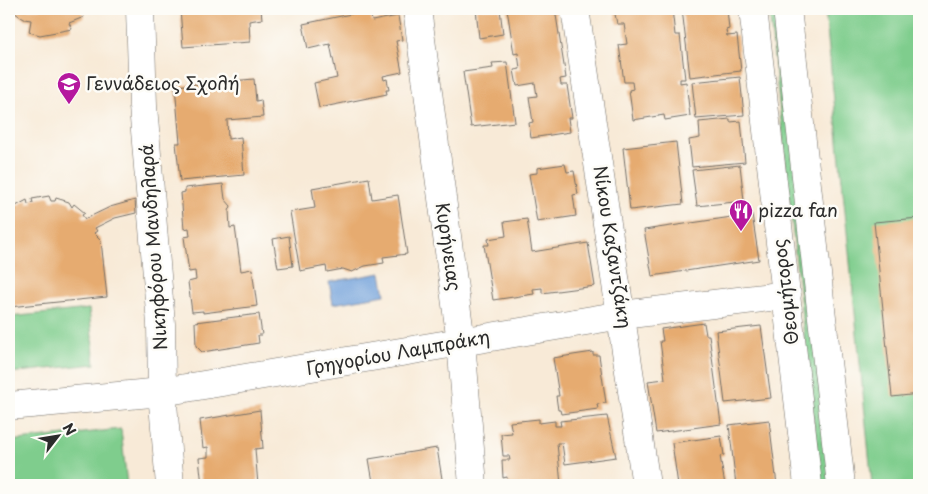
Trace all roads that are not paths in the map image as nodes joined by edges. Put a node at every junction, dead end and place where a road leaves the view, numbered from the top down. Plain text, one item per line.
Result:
1 (140, 9) edge
2 (417, 9) edge
3 (575, 9) edge
4 (753, 9) edge
5 (787, 9) edge
6 (787, 295) junction
7 (622, 315) junction
8 (461, 342) junction
9 (162, 392) junction
10 (9, 406) edge
11 (170, 485) edge
12 (473, 485) edge
13 (646, 485) edge
14 (808, 485) edge
15 (841, 485) edge

1 - 9 street, Νικηφόρου Μανδηλαρά
2 - 8 street, Κυρήνειας
3 - 7 street, Νίκου Καζαντζάκη
4 - 6 street, Θεομήτορος
5 - 15 street, Θεομήτορος
6 - 7 street, Γρηγορίου Λαμπράκη
6 - 14 street, Θεομήτορος
7 - 8 street, Γρηγορίου Λαμπράκη
7 - 13 street, Νίκου Καζαντζάκη
8 - 9 street, Γρηγορίου Λαμπράκη
8 - 12 street, Κυρήνειας
9 - 10 street, Γρηγορίου Λαμπράκη
9 - 11 street, Νικηφόρου Μανδηλαρά

